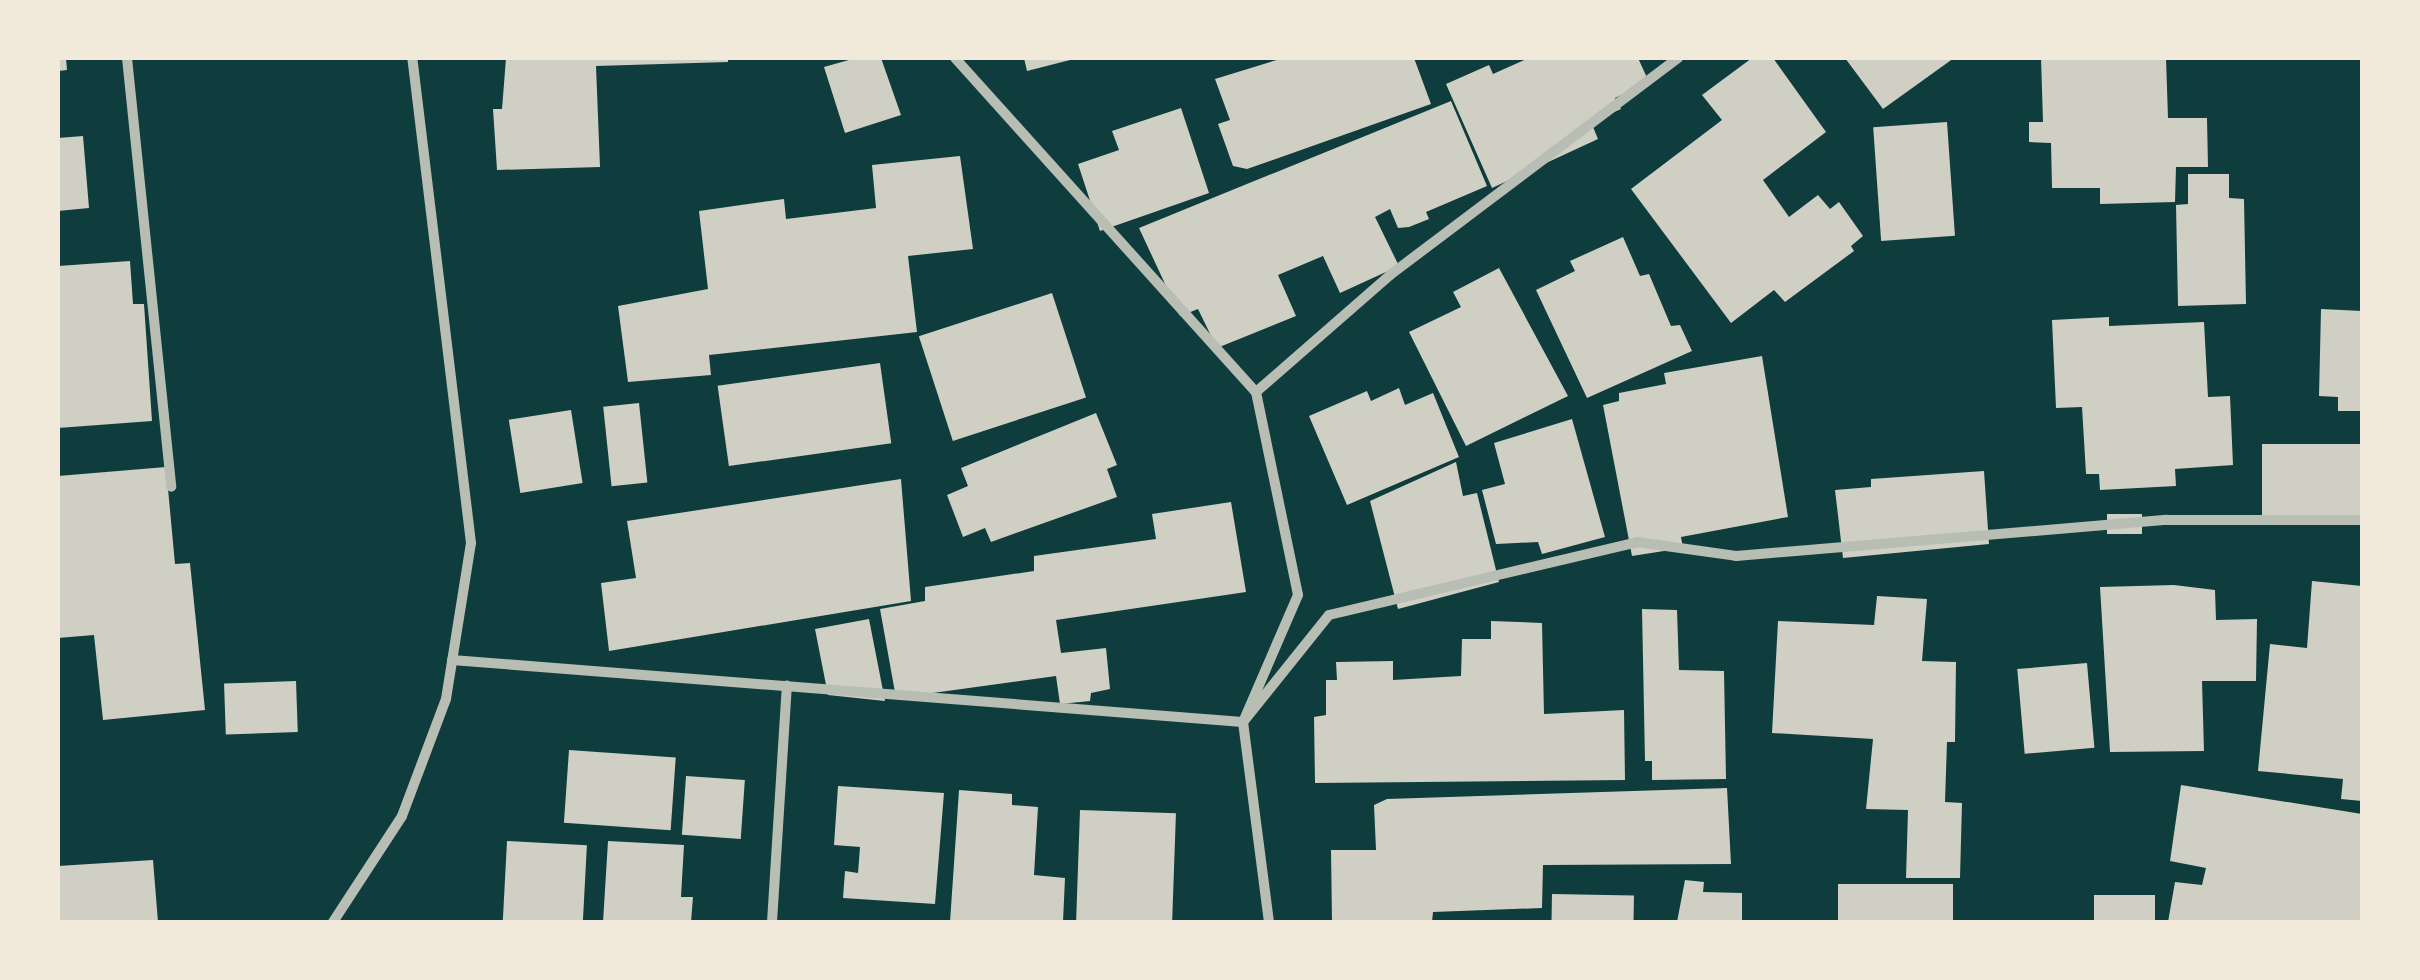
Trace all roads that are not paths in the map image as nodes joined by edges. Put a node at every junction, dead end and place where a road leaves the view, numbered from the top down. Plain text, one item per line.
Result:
1 (127, 58) edge
2 (412, 58) edge
3 (955, 58) edge
4 (1678, 58) edge
5 (1256, 392) junction
6 (172, 487) dead end
7 (2362, 520) edge
8 (452, 660) junction
9 (787, 685) junction
10 (1243, 722) junction
11 (333, 922) edge
12 (772, 922) edge
13 (1269, 922) edge

1 - 6 street
2 - 8 street
3 - 5 street
4 - 5 street
5 - 10 street
7 - 10 street
8 - 9 street
8 - 11 street
9 - 10 street
9 - 12 street
10 - 13 street

